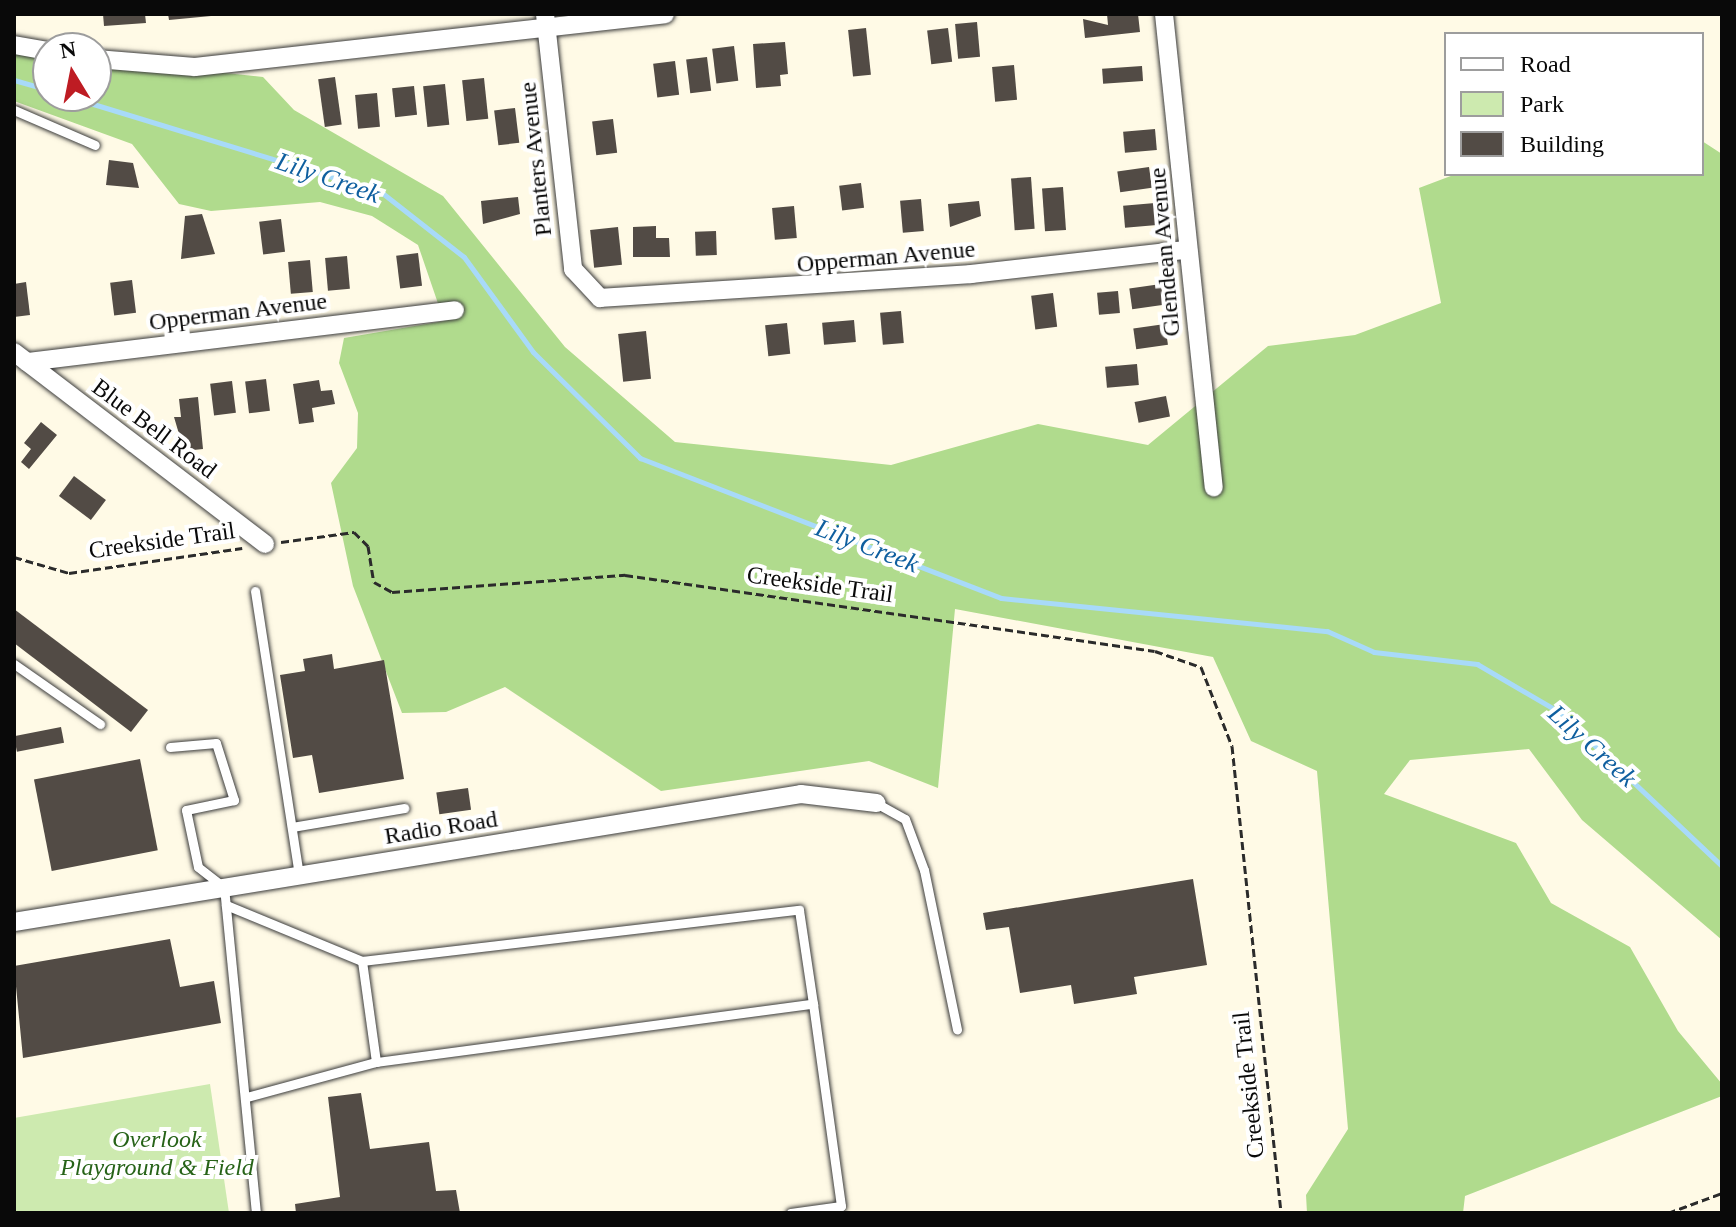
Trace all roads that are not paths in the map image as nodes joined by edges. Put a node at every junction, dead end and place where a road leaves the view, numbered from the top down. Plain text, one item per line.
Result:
1 (665, 14) edge
2 (1164, 14) edge
3 (545, 19) edge
4 (112, 60) edge
5 (14, 110) edge
6 (95, 145) dead end
7 (1186, 250) junction
8 (590, 293) joint
9 (455, 310) dead end
10 (20, 357) edge
11 (1214, 487) dead end
12 (265, 544) road end
13 (255, 591) dead end
14 (14, 664) edge
15 (100, 724) dead end
16 (170, 747) dead end
17 (876, 803) joint
18 (404, 808) dead end
19 (292, 827) junction
20 (299, 875) junction
21 (225, 896) junction
22 (14, 922) edge
23 (362, 961) junction
24 (813, 1004) junction
25 (957, 1030) dead end
26 (376, 1062) junction
27 (247, 1097) junction
28 (256, 1213) edge
29 (790, 1213) edge

1 - 3 street
2 - 7 street, Glendean Avenue
3 - 4 street
3 - 8 street, Planters Avenue
5 - 6 lane
7 - 8 street, Opperman Avenue
7 - 11 street, Glendean Avenue
9 - 10 street, Opperman Avenue
10 - 12 street, Blue Bell Road
13 - 19 lane
14 - 15 lane
16 - 21 lane
17 - 20 street, Radio Road
17 - 25 lane
18 - 19 lane
19 - 20 lane
20 - 21 street, Radio Road
21 - 22 street, Radio Road
21 - 23 lane
21 - 27 lane
23 - 24 lane
23 - 26 lane
24 - 26 lane
24 - 29 lane
26 - 27 lane
27 - 28 lane

